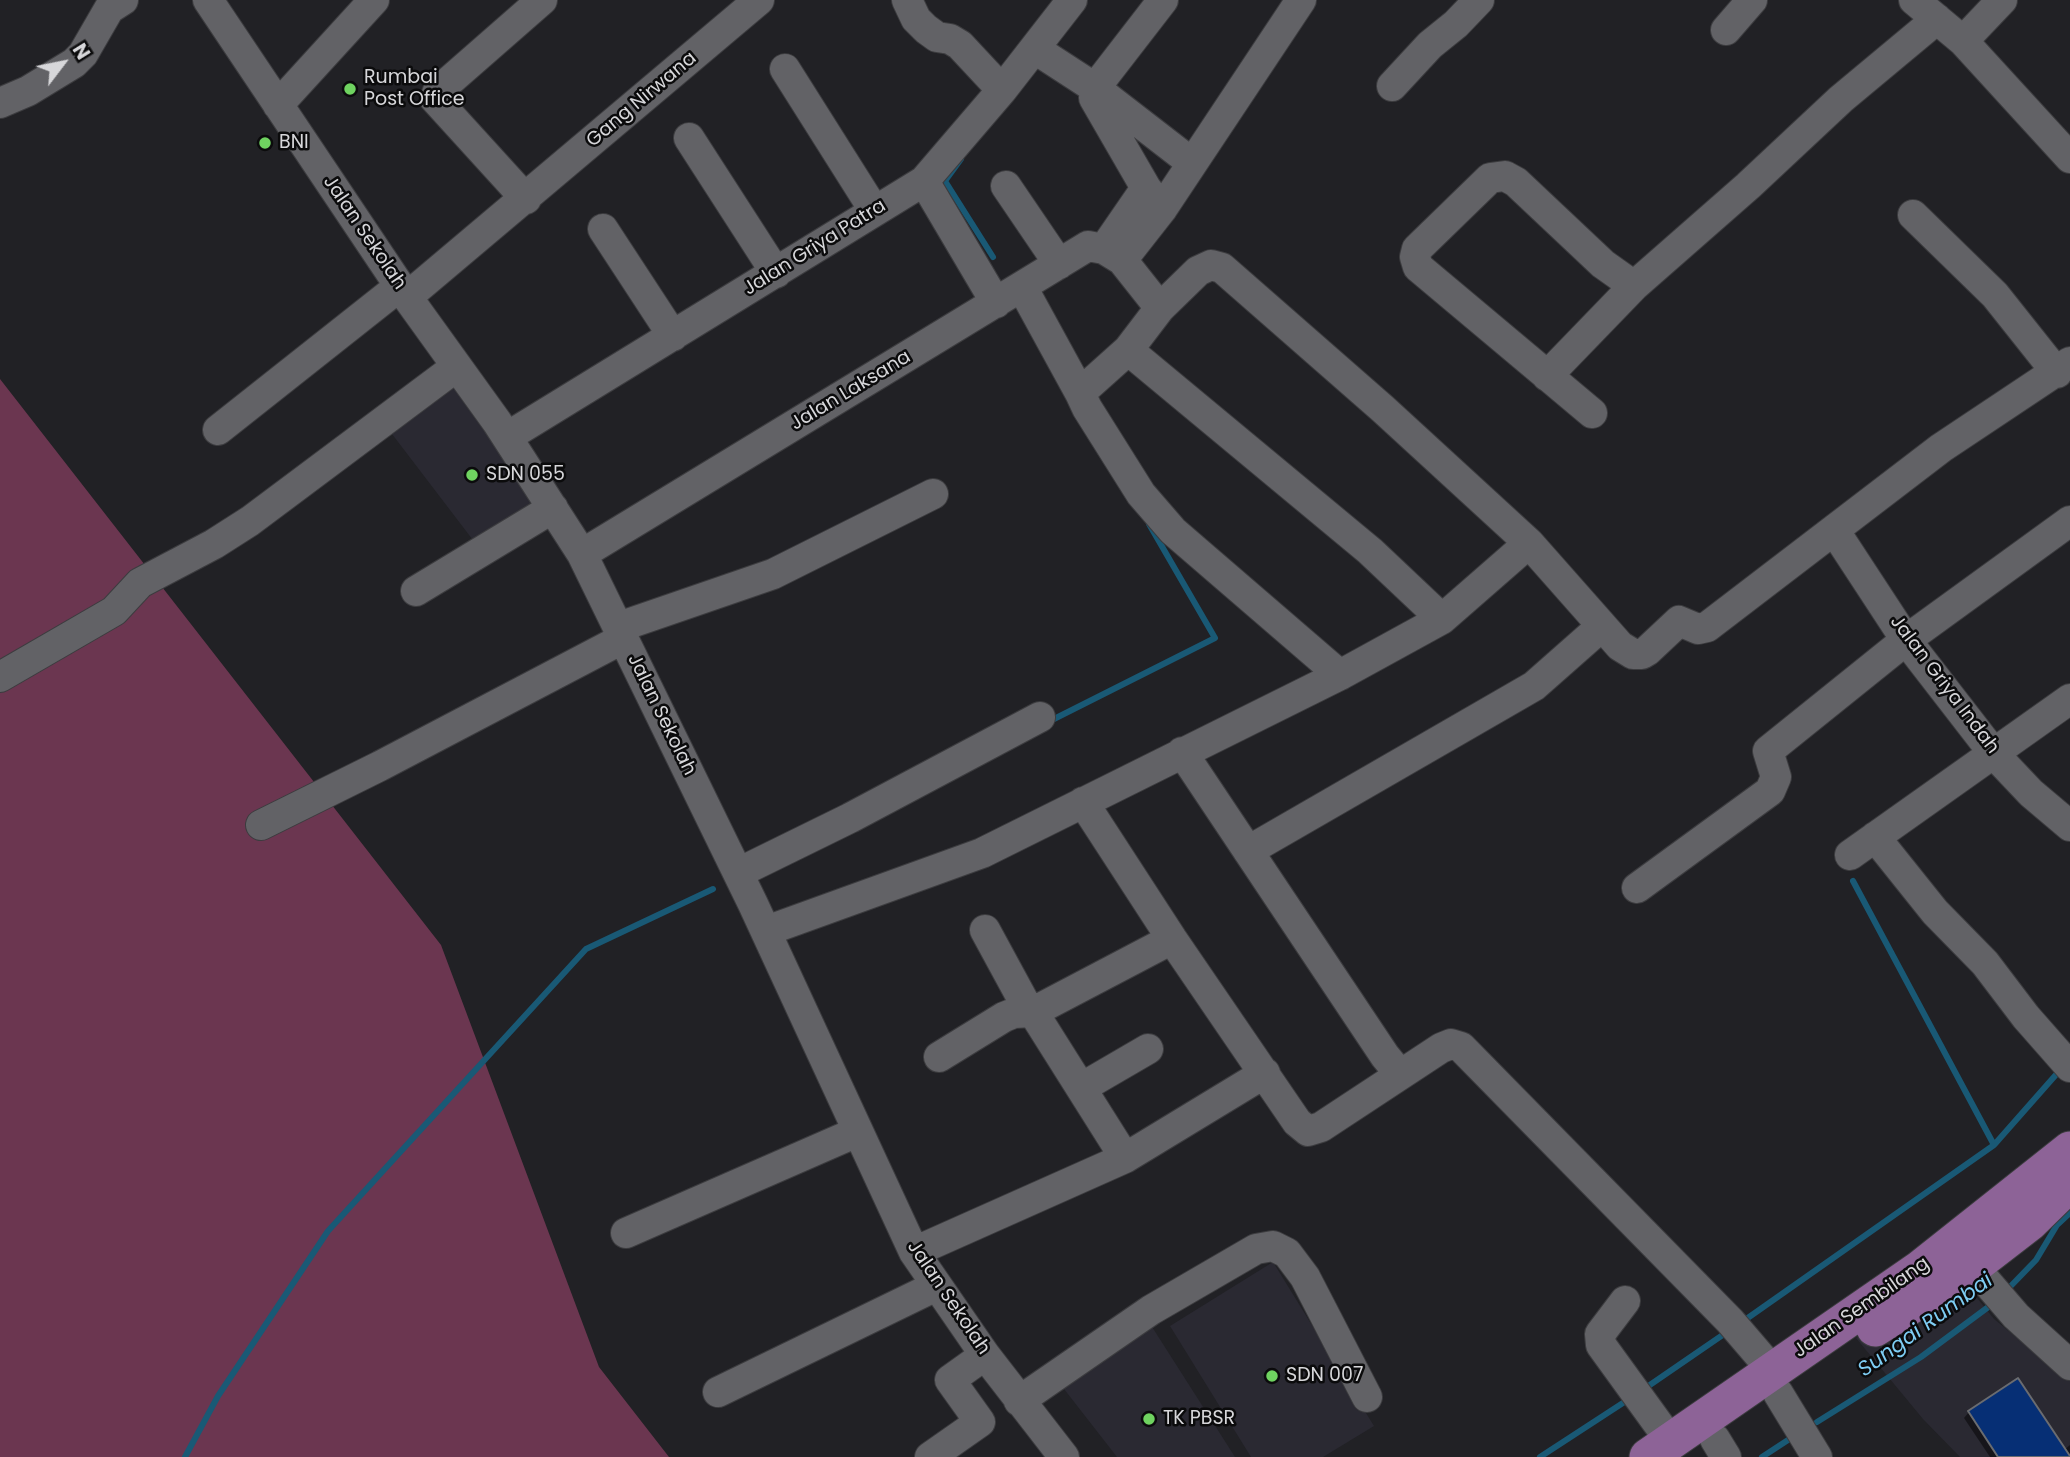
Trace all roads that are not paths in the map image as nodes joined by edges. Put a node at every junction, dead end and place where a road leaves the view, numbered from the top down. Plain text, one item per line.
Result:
1 (123, 0) edge
2 (208, 0) edge
3 (374, 0) edge
4 (542, 0) edge
5 (758, 0) edge
6 (906, 0) edge
7 (1072, 0) edge
8 (1163, 0) edge
9 (1301, 0) edge
10 (1479, 0) edge
11 (1752, 0) edge
12 (1914, 0) edge
13 (2002, 0) edge
14 (1937, 19) junction
15 (1727, 30) dead end
16 (1963, 41) junction
17 (1040, 53) junction
18 (785, 69) dead end
19 (1392, 86) dead end
20 (1095, 88) junction
21 (1002, 90) junction
22 (0, 103) edge
23 (278, 105) junction
24 (690, 138) dead end
25 (2070, 158) edge
26 (1192, 163) junction
27 (924, 181) junction
28 (1006, 186) dead end
29 (1154, 198) junction
30 (526, 199) junction
31 (874, 210) junction
32 (1913, 215) dead end
33 (604, 229) dead end
34 (1113, 255) junction
35 (1059, 264) junction
36 (776, 273) junction
37 (1634, 286) junction
38 (1022, 287) junction
39 (403, 292) junction
40 (996, 303) junction
41 (1160, 308) junction
42 (673, 336) junction
43 (1128, 350) junction
44 (456, 367) junction
45 (2064, 368) edge
46 (1547, 376) junction
47 (1080, 393) junction
48 (1592, 414) dead end
49 (218, 430) dead end
50 (507, 438) junction
51 (933, 494) dead end
52 (553, 508) junction
53 (2070, 521) edge
54 (1834, 530) junction
55 (1529, 543) junction
56 (583, 554) junction
57 (416, 591) dead end
58 (1441, 619) junction
59 (1602, 626) junction
60 (621, 633) junction
61 (1906, 640) junction
62 (1340, 675) junction
63 (0, 677) edge
64 (2070, 699) edge
65 (1040, 718) dead end
66 (1182, 752) junction
67 (1995, 755) junction
68 (1083, 802) junction
69 (261, 825) dead end
70 (2070, 827) edge
71 (1875, 837) junction
72 (1248, 852) junction
73 (1850, 855) dead end
74 (739, 875) junction
75 (1637, 888) dead end
76 (985, 930) dead end
77 (766, 931) junction
78 (1172, 939) junction
79 (1031, 1011) junction
80 (1148, 1049) dead end
81 (939, 1057) dead end
82 (2066, 1064) edge
83 (1265, 1073) junction
84 (1399, 1073) junction
85 (1082, 1087) junction
86 (857, 1132) junction
87 (2070, 1150) edge
88 (1125, 1158) junction
89 (2070, 1183) edge
90 (626, 1233) dead end
91 (914, 1252) junction
92 (1980, 1275) junction
93 (936, 1286) junction
94 (1625, 1301) dead end
95 (985, 1355) junction
96 (2070, 1365) edge
97 (1775, 1381) junction
98 (718, 1392) dead end
99 (1367, 1397) dead end
100 (1019, 1401) junction
101 (1690, 1451) edge
102 (930, 1457) edge
103 (1064, 1457) edge
104 (1817, 1457) edge

1 - 22 street
2 - 23 street, Jalan Sekolah
3 - 23 street
4 - 30 street
5 - 30 street, Gang Nirwana
6 - 21 street
7 - 17 street, Jalan Griya Patra
8 - 20 street
9 - 26 street
10 - 19 street
11 - 15 street
12 - 14 street
13 - 16 street
14 - 16 street
14 - 37 street
16 - 25 street
17 - 20 street
17 - 21 street, Jalan Griya Patra
18 - 31 street
20 - 26 street
20 - 29 street
21 - 27 street, Jalan Griya Patra
23 - 39 street, Jalan Sekolah
24 - 36 street
26 - 29 street
27 - 31 street, Jalan Griya Patra
27 - 40 street
28 - 35 street
29 - 34 street
30 - 39 street, Gang Nirwana
31 - 36 street, Jalan Griya Patra
32 - 45 street
33 - 42 street
34 - 35 street, Jalan Laksana
34 - 41 street
35 - 38 street, Jalan Laksana
36 - 42 street, Jalan Griya Patra
37 - 46 street
37 - 46 street
38 - 40 street, Jalan Laksana
38 - 47 street
39 - 44 street, Jalan Sekolah
39 - 49 street, Gang Nirwana
40 - 56 street, Jalan Laksana
41 - 43 street
41 - 55 street
42 - 50 street, Jalan Griya Patra
43 - 47 street
43 - 58 street
44 - 50 street, Jalan Sekolah
44 - 63 street
45 - 54 street
46 - 48 street
47 - 62 street
50 - 52 street, Jalan Sekolah
51 - 60 street
52 - 56 street, Jalan Sekolah
52 - 57 street
53 - 61 street
54 - 59 street
54 - 61 street, Jalan Griya Indah
55 - 58 street
55 - 59 street
56 - 60 street, Jalan Sekolah
58 - 62 street
59 - 72 street
60 - 69 street
60 - 74 street, Jalan Sekolah
61 - 67 street, Jalan Griya Indah
61 - 75 street
62 - 66 street
64 - 67 street
65 - 74 street
66 - 68 street
66 - 72 street
67 - 70 street, Jalan Griya Indah
67 - 71 street
68 - 77 street
68 - 78 street
71 - 73 street
71 - 82 street
72 - 84 street
74 - 77 street, Jalan Sekolah
76 - 79 street
77 - 86 street, Jalan Sekolah
78 - 79 street
78 - 83 street
79 - 81 street
79 - 85 street
80 - 85 street
83 - 84 street
83 - 88 street
84 - 97 street
85 - 88 street
86 - 90 street
86 - 91 street, Jalan Sekolah
87 - 97 main road, Jalan Sembilang
88 - 91 street
89 - 92 main road, Jalan Sembilang
91 - 93 street, Jalan Sekolah
92 - 96 street
92 - 97 main road, Jalan Sembilang
93 - 95 street, Jalan Sekolah
93 - 98 street
94 - 101 street
95 - 100 street, Jalan Sekolah
95 - 102 street
97 - 101 main road, Jalan Sembilang
97 - 104 street
99 - 100 street
100 - 103 street, Jalan Sekolah

